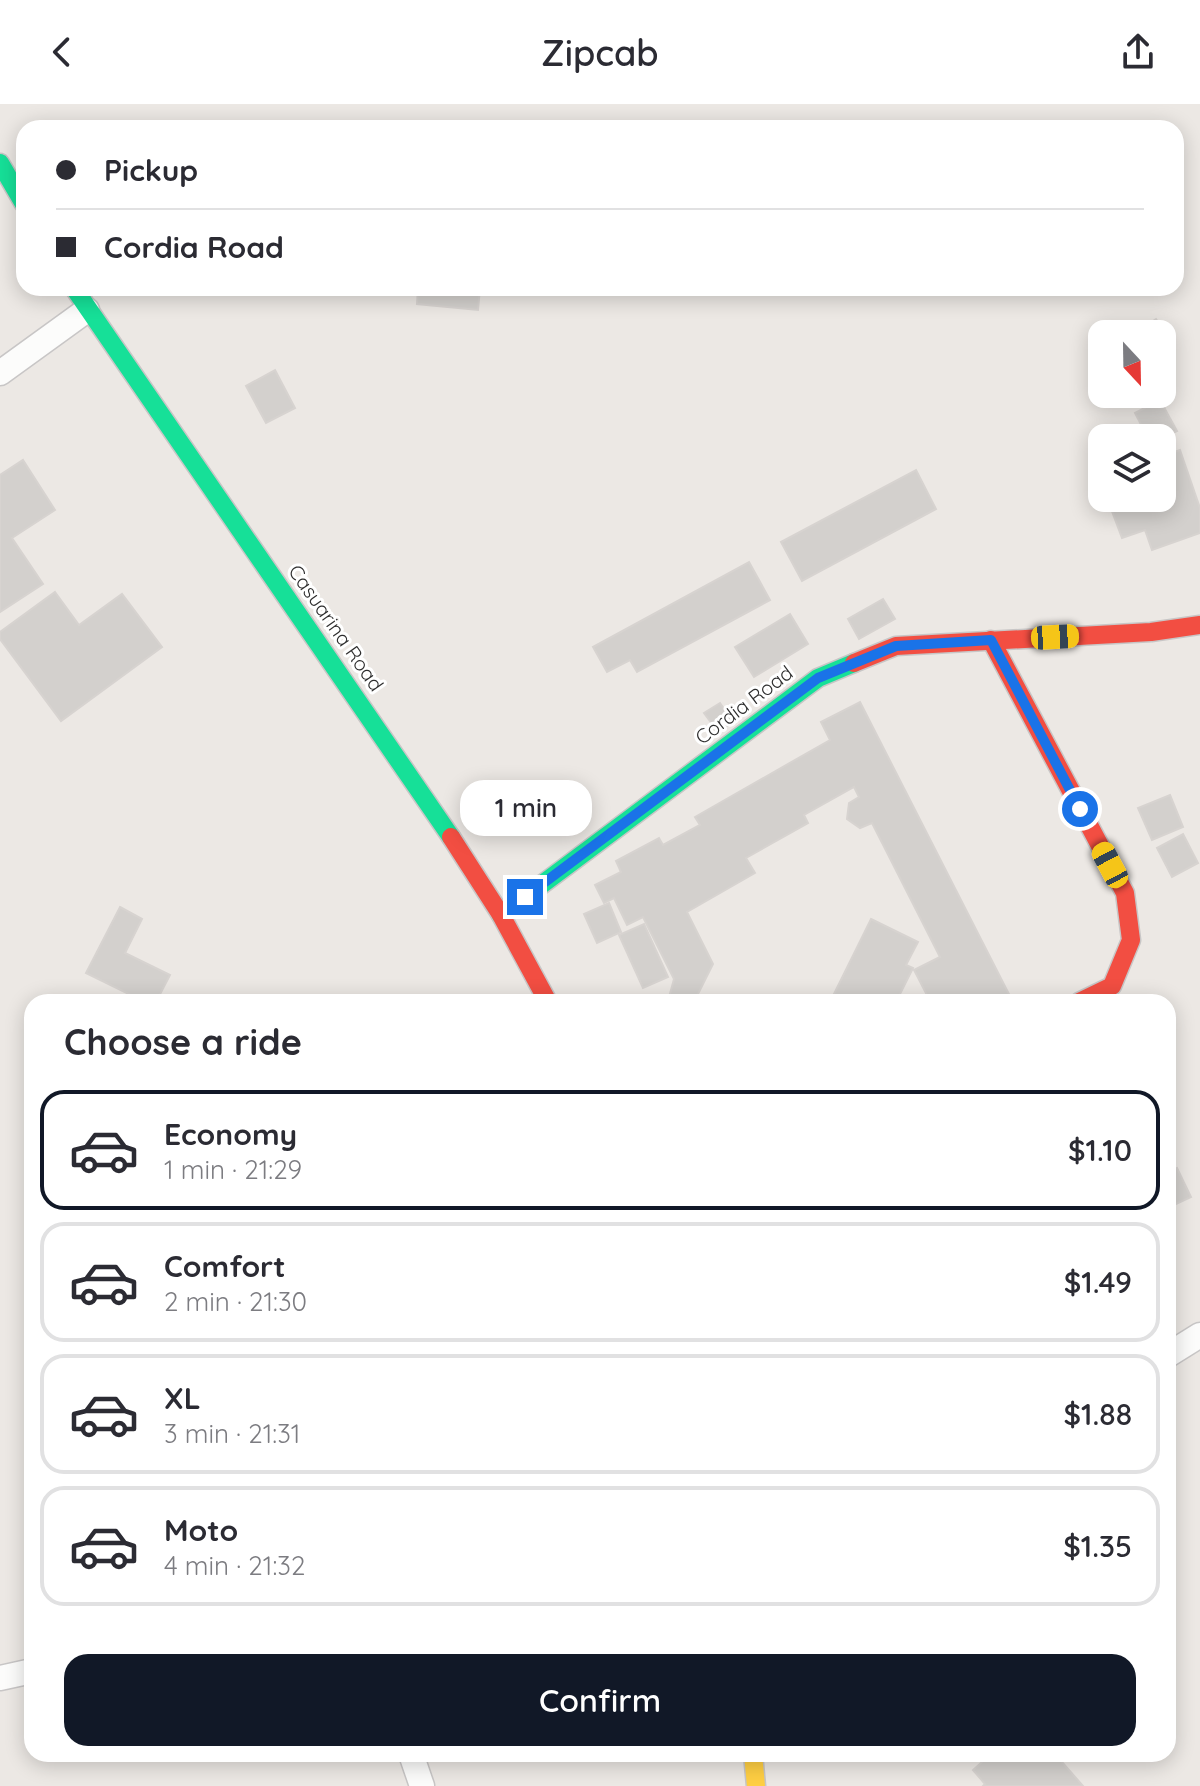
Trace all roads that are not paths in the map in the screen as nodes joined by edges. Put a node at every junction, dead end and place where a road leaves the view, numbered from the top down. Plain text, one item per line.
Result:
1 (0, 163) edge
2 (16, 190) edge
3 (79, 296) edge
4 (87, 310) junction
5 (0, 373) edge
6 (1200, 625) edge
7 (991, 640) junction
8 (501, 915) junction
9 (544, 994) edge
10 (1096, 994) edge
11 (1200, 1335) edge
12 (1176, 1350) edge
13 (24, 1673) edge
14 (0, 1678) edge
15 (414, 1762) edge
16 (754, 1762) edge
17 (422, 1786) edge
18 (756, 1786) edge

1 - 2 street
3 - 4 street, Casuarina Road
4 - 5 street
4 - 8 street, Casuarina Road
6 - 7 street, Cordia Road
7 - 8 street, Cordia Road
7 - 10 street
8 - 9 street, Casuarina Road
11 - 12 street
13 - 14 street
15 - 17 street
16 - 18 street

